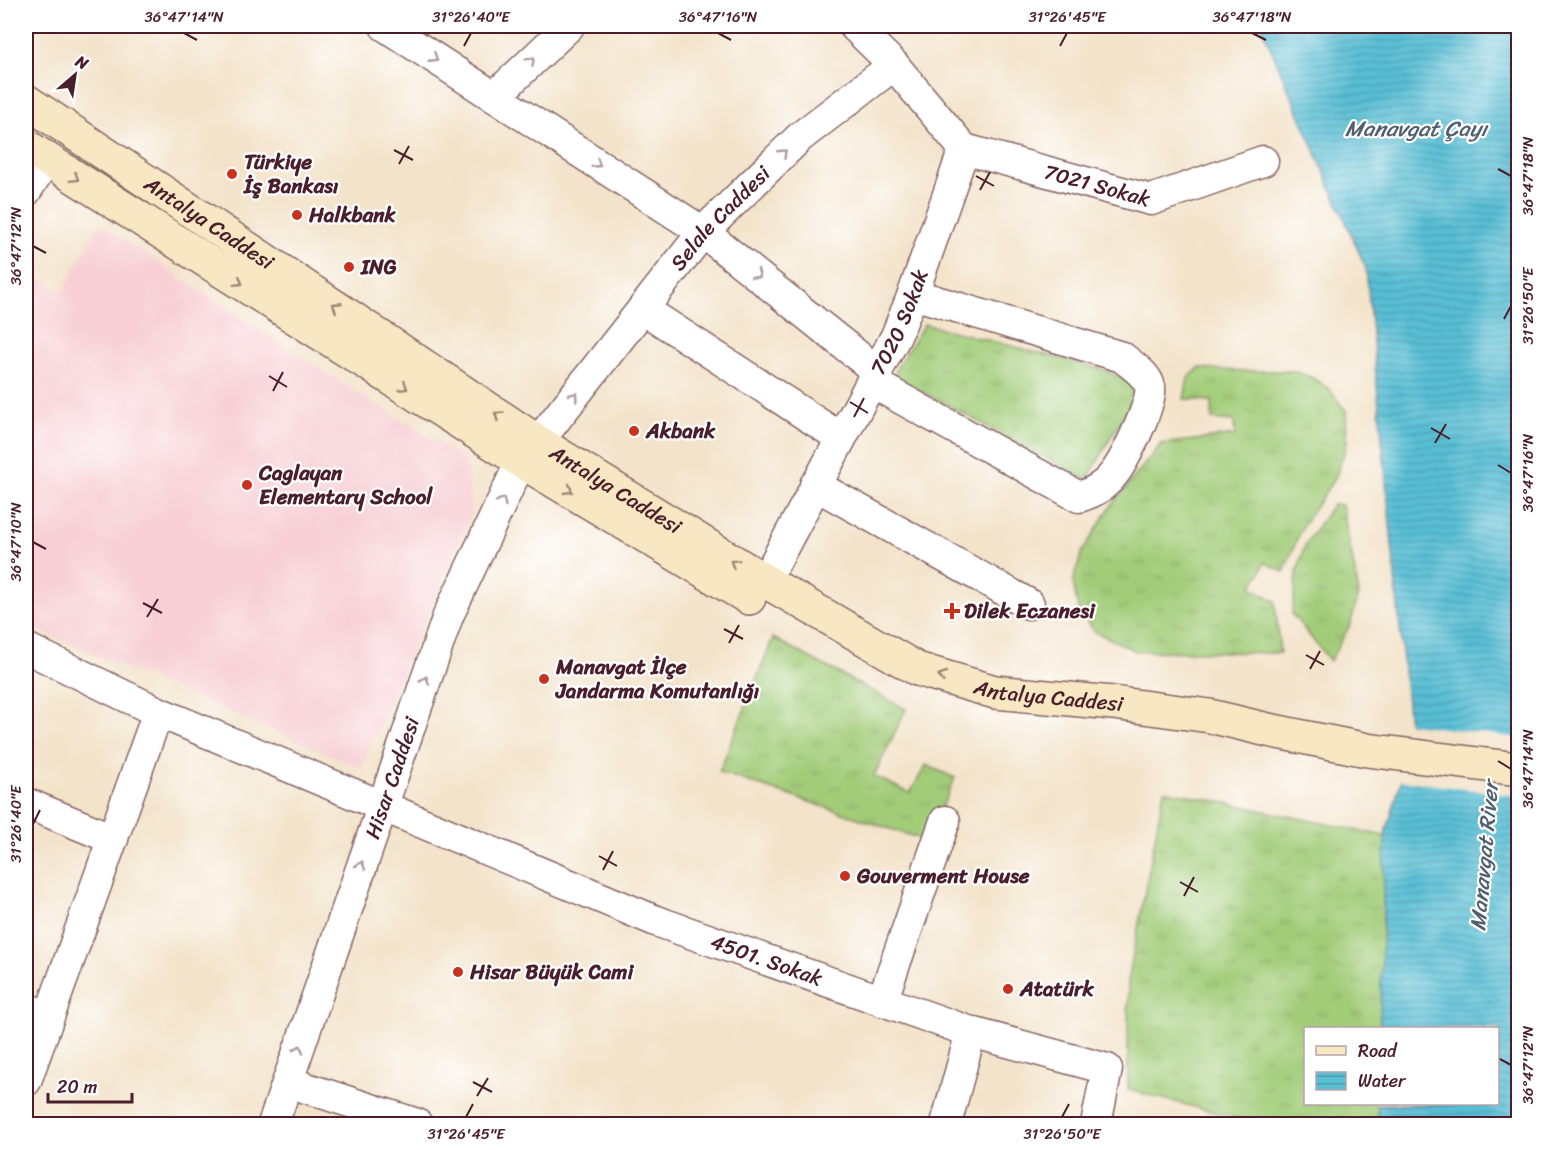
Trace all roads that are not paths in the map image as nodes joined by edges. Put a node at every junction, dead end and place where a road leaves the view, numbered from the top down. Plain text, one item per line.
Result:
1 (385, 26) edge
2 (569, 26) edge
3 (854, 26) edge
4 (894, 65) junction
5 (494, 97) junction
6 (26, 101) edge
7 (964, 150) junction
8 (36, 153) edge
9 (1263, 161) dead end
10 (26, 191) edge
11 (703, 232) junction
12 (913, 294) junction
13 (643, 309) junction
14 (874, 377) junction
15 (842, 438) junction
16 (530, 452) junction
17 (815, 485) junction
18 (765, 581) junction
19 (1029, 604) dead end
20 (26, 648) edge
21 (158, 712) junction
22 (1268, 730) junction
23 (1518, 769) edge
24 (26, 803) edge
25 (381, 806) junction
26 (945, 821) dead end
27 (113, 839) junction
28 (882, 1001) junction
29 (37, 1012) edge
30 (971, 1032) junction
31 (26, 1081) edge
32 (288, 1083) junction
33 (273, 1125) edge
34 (417, 1125) edge
35 (946, 1125) edge
36 (1096, 1125) edge

1 -> 5 street
5 -> 2 street
3 - 4 street
4 - 7 street
11 -> 4 street, Selale Caddesi
5 -> 11 street
16 -> 6 main road, Antalya Caddesi
7 - 9 street, 7021 Sokak
7 - 12 street, 7020 Sokak
8 - 10 street
8 -> 16 main road, Antalya Caddesi
11 - 13 street, Selale Caddesi
11 -> 14 street
12 - 14 street, 7020 Sokak
12 - 14 street
13 - 15 street
16 -> 13 street, Selale Caddesi
14 - 15 street, 7020 Sokak
15 - 17 street, 7020 Sokak
18 -> 16 main road, Antalya Caddesi
16 -> 22 main road, Antalya Caddesi
25 -> 16 street, Hisar Caddesi
17 - 18 street, 7020 Sokak
17 - 19 street
22 -> 18 main road, Antalya Caddesi
20 - 21 street, 4501. Sokak
21 - 25 street, 4501. Sokak
21 - 27 street
22 - 23 main road, Antalya Caddesi
24 - 27 street
25 - 28 street, 4501. Sokak
32 -> 25 street, Hisar Caddesi
26 - 28 street
27 - 29 street
28 - 30 street, 4501. Sokak
29 - 31 street
30 - 35 street
30 - 36 street, 4501. Sokak
32 - 33 street, Hisar Caddesi
32 - 34 street

